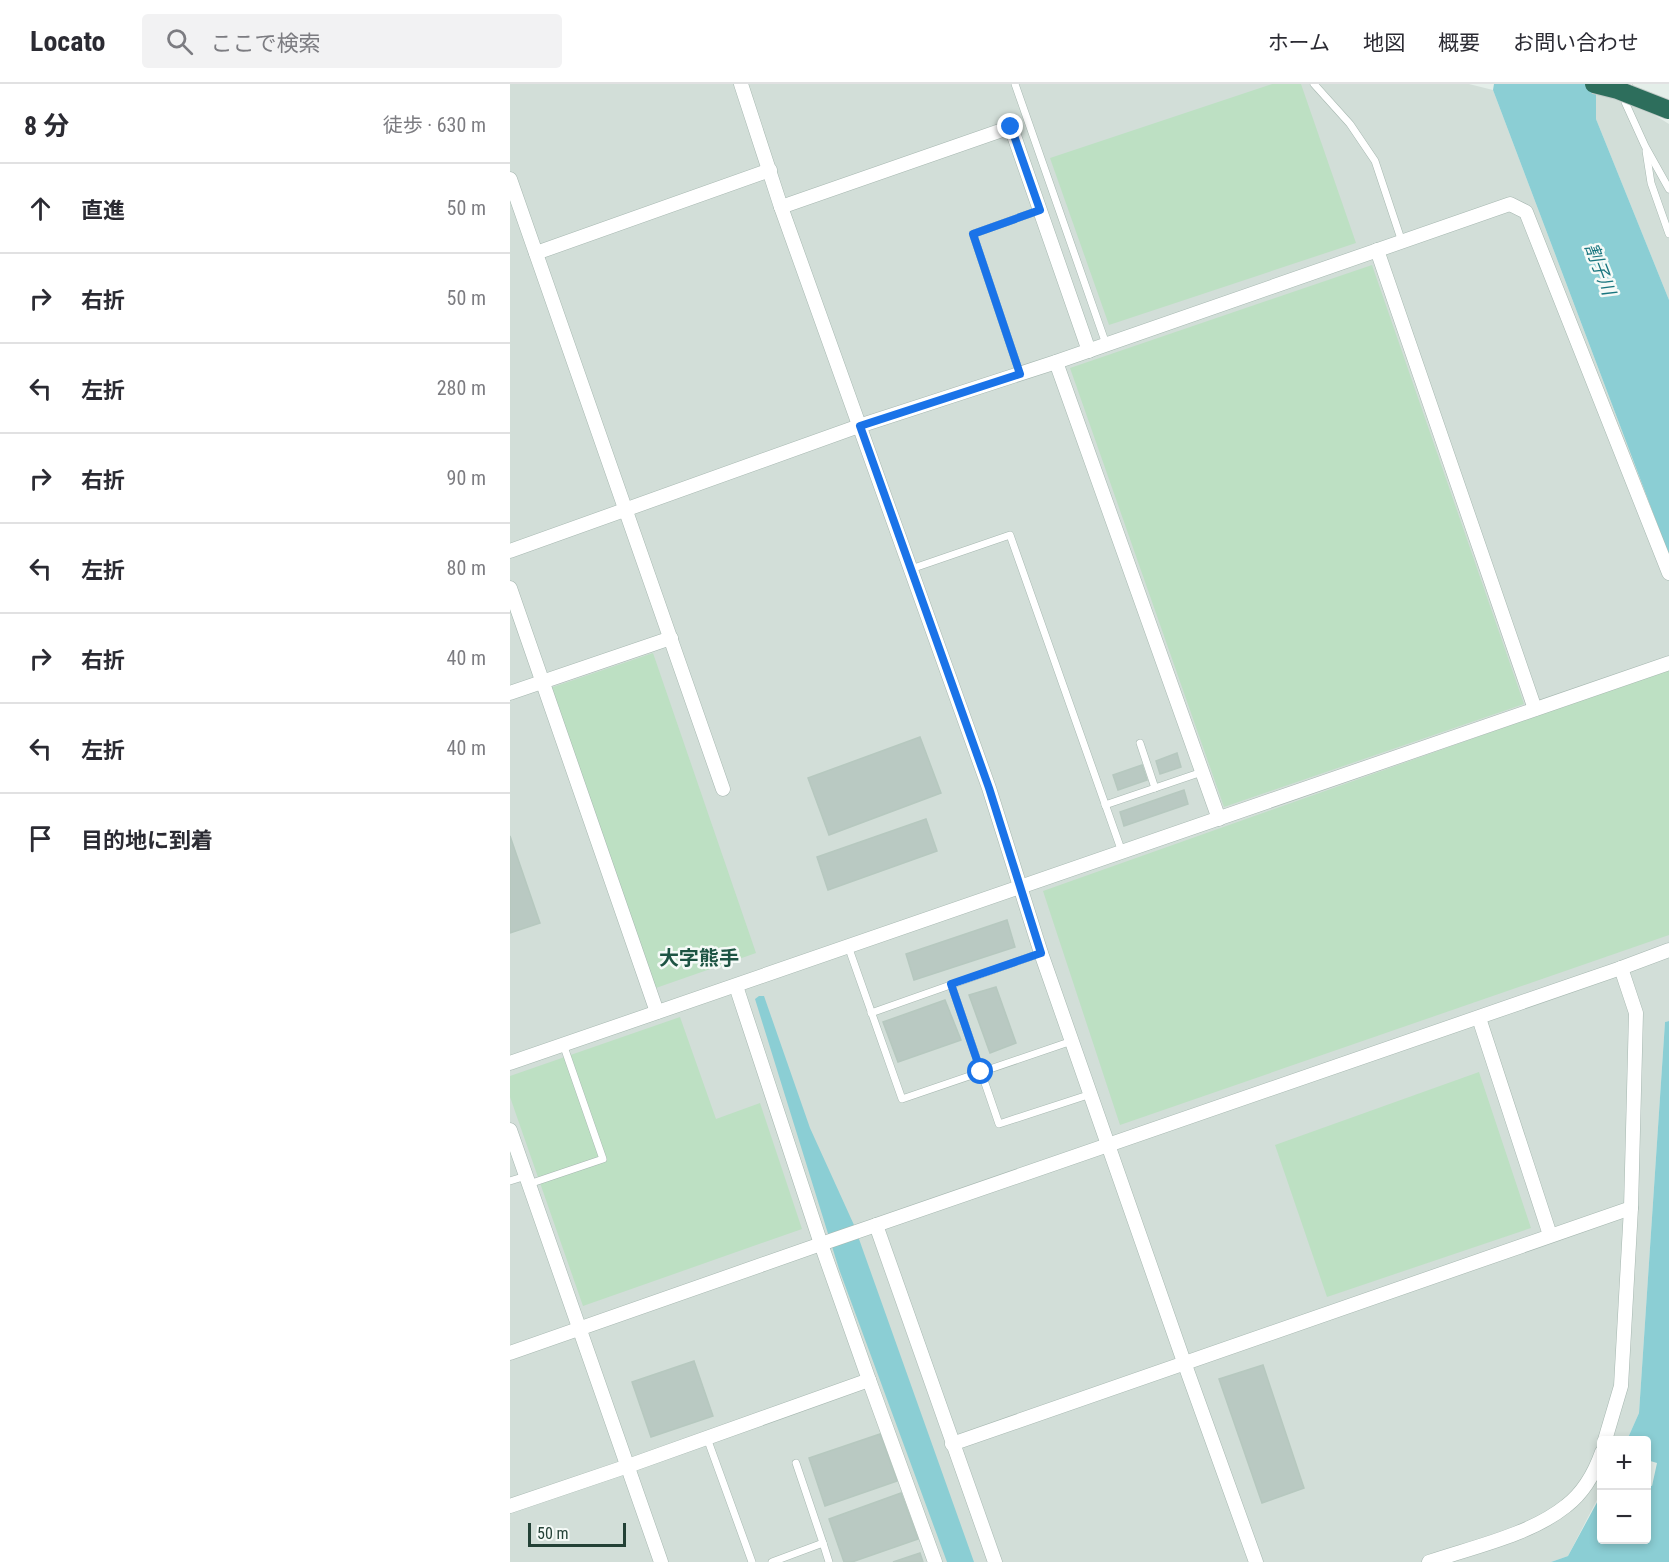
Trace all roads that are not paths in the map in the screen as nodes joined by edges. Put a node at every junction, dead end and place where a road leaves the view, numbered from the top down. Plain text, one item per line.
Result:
1 (741, 84) edge
2 (1015, 84) edge
3 (1314, 84) edge
4 (1594, 84) edge
5 (1629, 84) edge
6 (1669, 110) edge
7 (1644, 146) junction
8 (770, 170) junction
9 (510, 179) edge
10 (1669, 189) edge
11 (781, 207) junction
12 (1040, 210) junction
13 (1669, 234) edge
14 (1402, 242) junction
15 (1377, 250) junction
16 (536, 253) junction
17 (1106, 345) junction
18 (1089, 351) junction
19 (1056, 362) junction
20 (1020, 374) junction
21 (860, 426) junction
22 (627, 511) junction
23 (510, 551) edge
24 (911, 569) junction
25 (1669, 573) edge
26 (510, 588) edge
27 (671, 638) junction
28 (1669, 663) edge
29 (543, 682) junction
30 (510, 693) edge
31 (1535, 709) junction
32 (1140, 743) dead end
33 (1202, 772) junction
34 (1155, 788) junction
35 (723, 789) dead end
36 (1106, 805) junction
37 (1219, 819) junction
38 (1122, 852) junction
39 (1021, 888) junction
40 (848, 946) junction
41 (1669, 950) edge
42 (1041, 953) junction
43 (1621, 969) junction
44 (951, 984) junction
45 (736, 986) junction
46 (657, 1012) junction
47 (871, 1012) junction
48 (1479, 1018) junction
49 (1072, 1041) junction
50 (563, 1044) junction
51 (510, 1063) edge
52 (981, 1072) junction
53 (1091, 1094) junction
54 (510, 1130) edge
55 (1108, 1144) junction
56 (527, 1180) junction
57 (510, 1181) edge
58 (1631, 1208) junction
59 (876, 1225) junction
60 (1550, 1235) junction
61 (823, 1243) junction
62 (579, 1329) junction
63 (510, 1353) edge
64 (1184, 1362) junction
65 (869, 1380) junction
66 (1606, 1436) edge
67 (707, 1438) junction
68 (952, 1444) junction
69 (796, 1463) dead end
70 (628, 1466) junction
71 (1597, 1466) edge
72 (510, 1506) edge
73 (822, 1543) junction
74 (661, 1562) edge
75 (750, 1562) edge
76 (772, 1562) edge
77 (829, 1562) edge
78 (935, 1562) edge
79 (995, 1562) edge
80 (1256, 1562) edge
81 (1429, 1562) edge

1 - 8 street
2 - 17 lane
3 - 14 lane
4 - 6 highway, bridge
5 - 7 lane
7 - 10 lane
7 - 13 lane
8 - 11 street
8 - 16 street
9 - 16 street
11 - 12 street
11 - 21 street
12 - 18 street
12 - 20 lane
14 - 15 street
14 - 25 street
15 - 17 street
15 - 31 street
16 - 22 street
17 - 18 street
18 - 19 street
19 - 20 street
19 - 33 street
20 - 21 street
21 - 22 street
21 - 24 street
22 - 23 street
22 - 27 street
24 - 36 lane
24 - 39 street
26 - 29 street
27 - 29 street
27 - 35 street
28 - 31 street
29 - 30 street
29 - 46 street
31 - 37 street
32 - 34 lane
33 - 34 lane
33 - 37 street
34 - 36 lane
36 - 38 lane
37 - 38 street
38 - 39 street
39 - 40 street
39 - 42 street
40 - 45 street
40 - 47 lane
41 - 43 street
42 - 44 lane
42 - 49 street
43 - 48 street
43 - 58 street
44 - 47 lane
44 - 52 lane
45 - 46 street
45 - 61 street
46 - 50 street
47 - 52 lane
48 - 55 street
48 - 60 street
49 - 52 lane
49 - 53 street
50 - 51 street
50 - 56 lane
52 - 53 lane
53 - 55 street
54 - 56 street
55 - 59 street
55 - 64 street
56 - 57 lane
56 - 62 street
58 - 60 street
58 - 66 street
59 - 61 street
59 - 68 street
60 - 64 street
61 - 62 street
61 - 65 street
62 - 63 street
62 - 70 street
64 - 68 street
64 - 80 street
65 - 67 street
65 - 78 street
67 - 70 street
67 - 75 lane
68 - 79 street
69 - 73 lane
70 - 72 street
70 - 74 street
71 - 81 street
73 - 76 lane
73 - 77 lane

